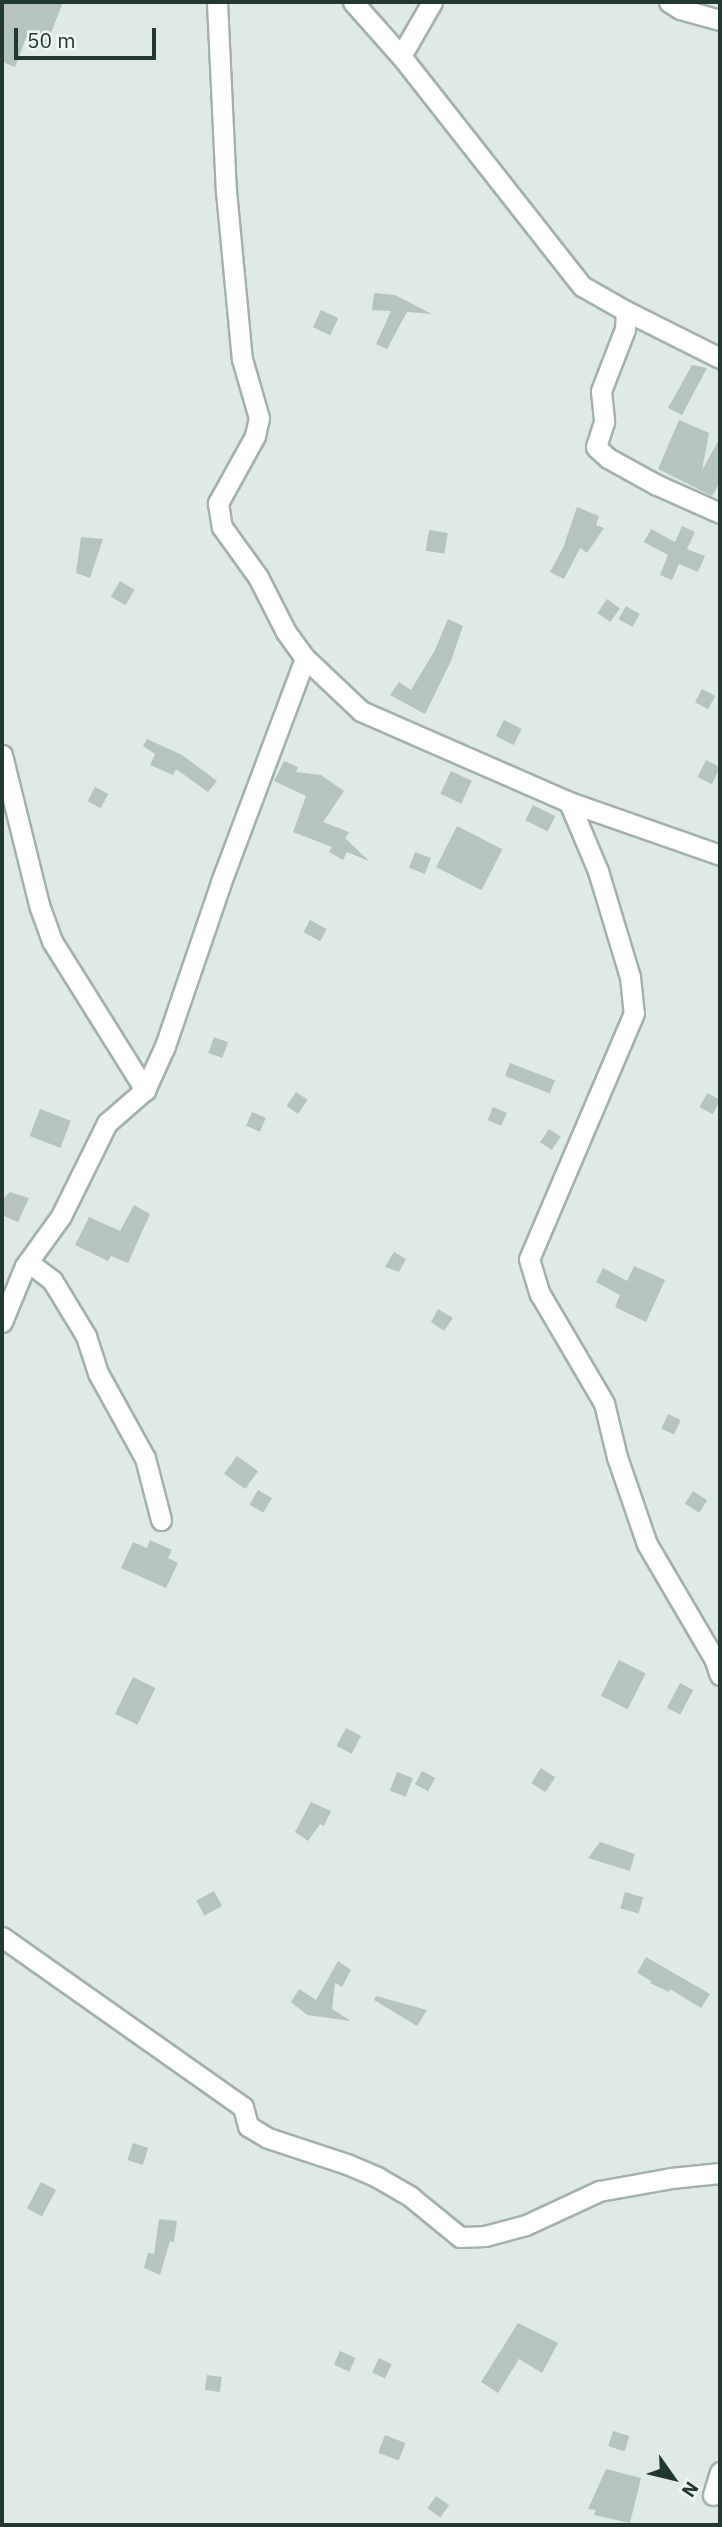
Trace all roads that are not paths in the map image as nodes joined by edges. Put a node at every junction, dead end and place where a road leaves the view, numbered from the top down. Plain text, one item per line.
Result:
1 (217, 2) edge
2 (353, 2) edge
3 (432, 2) edge
4 (669, 2) edge
5 (720, 19) edge
6 (401, 56) junction
7 (626, 311) junction
8 (720, 358) edge
9 (720, 513) edge
10 (305, 658) junction
11 (2, 755) edge
12 (569, 802) junction
13 (720, 855) edge
14 (145, 1090) junction
15 (28, 1262) junction
16 (2, 1322) edge
17 (161, 1520) dead end
18 (720, 1675) edge
19 (2, 1937) edge
20 (720, 2173) edge
21 (720, 2472) edge
22 (713, 2495) dead end

1 - 10 street
2 - 6 street
3 - 6 street
4 - 5 street
6 - 7 street
7 - 8 street
7 - 9 street
10 - 12 street
10 - 14 street
11 - 14 street
12 - 13 street
12 - 18 street
14 - 15 street
15 - 16 street
15 - 17 street
19 - 20 street
21 - 22 street

